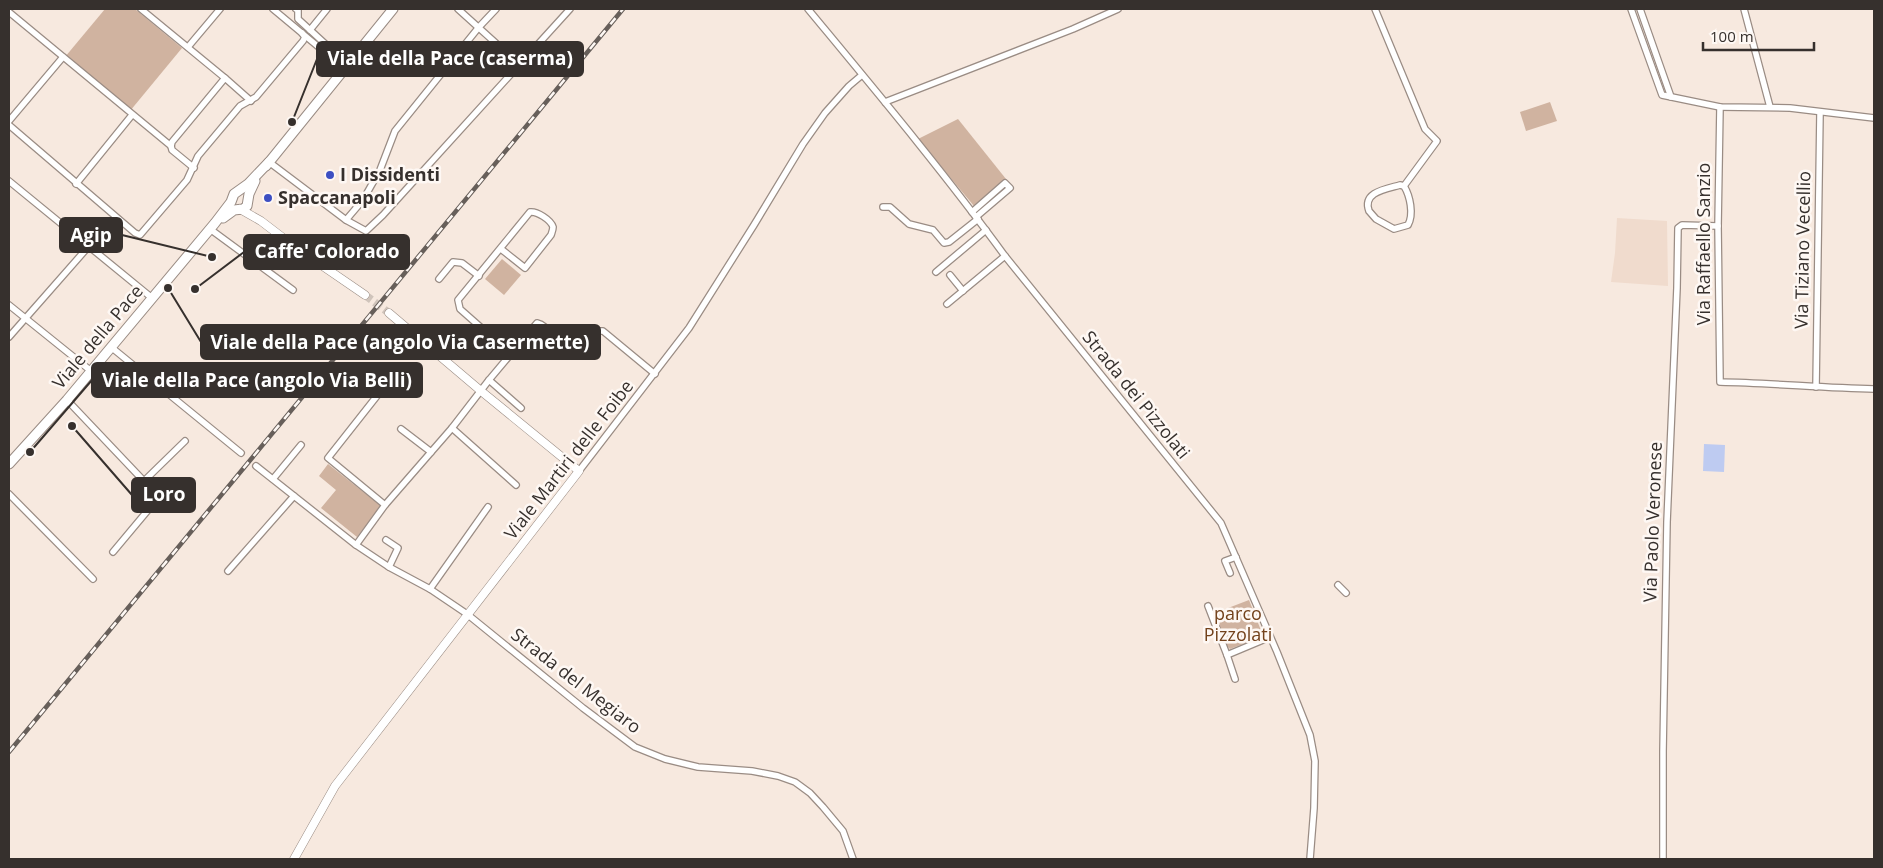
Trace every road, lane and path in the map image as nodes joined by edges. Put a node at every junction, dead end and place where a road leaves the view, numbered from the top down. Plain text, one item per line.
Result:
1 (141, 9) edge
2 (220, 9) edge
3 (273, 9) edge
4 (296, 9) edge
5 (328, 9) edge
6 (393, 9) edge
7 (458, 9) edge
8 (496, 9) edge
9 (570, 9) edge
10 (808, 9) edge
11 (1118, 9) edge
12 (1376, 9) edge
13 (1631, 9) edge
14 (1640, 9) edge
15 (1744, 9) edge
16 (9, 12) edge
17 (479, 27) junction
18 (1073, 29) junction
19 (310, 30) junction
20 (302, 33) junction
21 (1081, 34) dead end
22 (188, 48) junction
23 (63, 57) junction
24 (520, 65) junction
25 (348, 66) junction
26 (862, 75) junction
27 (225, 78) junction
28 (1671, 97) junction
29 (251, 101) junction
30 (886, 102) junction
31 (1720, 107) junction
32 (1770, 107) junction
33 (1820, 113) junction
34 (132, 116) junction
35 (1874, 118) edge
36 (9, 123) edge
37 (171, 146) junction
38 (269, 162) junction
39 (194, 168) junction
40 (9, 181) edge
41 (76, 184) junction
42 (1404, 186) junction
43 (1010, 188) dead end
44 (239, 192) junction
45 (249, 199) junction
46 (231, 202) junction
47 (883, 207) dead end
48 (240, 209) junction
49 (975, 216) junction
50 (346, 220) junction
51 (261, 221) junction
52 (1718, 226) junction
53 (210, 229) junction
54 (986, 230) junction
55 (89, 246) junction
56 (501, 249) junction
57 (1005, 256) junction
58 (936, 272) dead end
59 (950, 275) dead end
60 (478, 276) junction
61 (439, 279) dead end
62 (293, 290) dead end
63 (963, 291) junction
64 (365, 294) tunnel mouth
65 (152, 298) junction
66 (947, 304) dead end
67 (9, 305) edge
68 (389, 313) tunnel mouth
69 (26, 319) junction
70 (9, 337) edge
71 (111, 347) junction
72 (511, 354) junction
73 (91, 371) junction
74 (655, 374) junction
75 (378, 380) dead end
76 (489, 380) junction
77 (1816, 387) junction
78 (1874, 389) edge
79 (481, 391) junction
80 (67, 400) junction
81 (521, 408) dead end
82 (452, 428) junction
83 (401, 429) dead end
84 (185, 441) dead end
85 (301, 445) dead end
86 (431, 452) junction
87 (240, 453) dead end
88 (9, 464) edge
89 (256, 466) dead end
90 (580, 471) junction
91 (273, 479) junction
92 (144, 481) junction
93 (516, 484) dead end
94 (9, 494) edge
95 (294, 496) junction
96 (386, 505) junction
97 (488, 507) dead end
98 (386, 540) dead end
99 (356, 545) junction
100 (114, 552) dead end
101 (1236, 557) junction
102 (389, 567) junction
103 (228, 571) dead end
104 (1230, 573) dead end
105 (94, 579) dead end
106 (1338, 585) dead end
107 (430, 589) junction
108 (1346, 593) dead end
109 (1208, 606) dead end
110 (467, 614) junction
111 (1270, 637) junction
112 (1227, 655) junction
113 (1235, 679) dead end
114 (294, 859) edge
115 (853, 859) edge
116 (1310, 859) edge
117 (1663, 859) edge

1 - 22 street
2 - 22 street
3 - 20 street
4 - 19 street
5 - 19 street
6 - 25 main road, Viale della Pace
7 - 17 street
8 - 17 street
9 - 24 street
10 - 26 street, Strada dei Pizzolati
11 - 18 street
12 - 42 street
13 - 28 street
14 - 28 street
15 - 32 street
16 - 23 street
17 - 24 street
17 - 50 street
18 - 21 street
18 - 30 street
19 - 25 street
20 - 25 street
20 - 29 street
22 - 27 street
23 - 34 street
23 - 36 street
24 - 50 street
25 - 38 main road, Viale della Pace
26 - 30 street, Strada dei Pizzolati
26 - 74 street, Viale Martiri delle Foibe
27 - 29 street
27 - 37 street
28 - 31 street
29 - 39 street
30 - 49 street, Strada dei Pizzolati
31 - 32 street
31 - 52 street, Via Raffaello Sanzio
32 - 33 street
33 - 35 street
33 - 77 street, Via Tiziano Vecellio
34 - 37 street
34 - 41 street
36 - 41 street
37 - 39 street
38 - 44 main road, Viale della Pace
38 - 45 main road, Viale della Pace
38 - 50 street
39 - 41 street
40 - 55 street
42 - 42 street
43 - 49 street
44 - 45 main road
44 - 46 main road, Viale della Pace
45 - 48 main road, Viale della Pace
45 - 51 street
46 - 48 main road
46 - 53 main road, Viale della Pace
47 - 49 street
48 - 51 street
48 - 53 main road, Viale della Pace
49 - 54 street, Strada dei Pizzolati
51 - 64 street
52 - 77 street, Via Raffaello Sanzio
52 - 117 street, Via Paolo Veronese
53 - 62 street
53 - 65 main road, Viale della Pace
54 - 57 street, Strada dei Pizzolati
54 - 58 street
55 - 65 street
55 - 69 street
56 - 56 street
56 - 60 street
57 - 63 street
57 - 101 street, Strada dei Pizzolati
59 - 63 street
60 - 61 street
60 - 72 street
63 - 66 street
65 - 71 main road, Viale della Pace
67 - 69 street
68 - 79 street
69 - 70 street
69 - 73 street
71 - 73 main road, Viale della Pace
71 - 87 street
72 - 74 street
72 - 76 street
73 - 80 main road, Viale della Pace
74 - 90 street, Viale Martiri delle Foibe
75 - 96 street
76 - 79 street
76 - 81 street
77 - 78 street
79 - 82 street
79 - 90 street
80 - 88 main road, Viale della Pace
80 - 92 street
82 - 86 street
82 - 93 street
83 - 86 street
84 - 92 street
85 - 91 street
86 - 96 street
89 - 91 street, Strada del Megiaro
90 - 110 street, Viale Martiri delle Foibe
91 - 95 street, Strada del Megiaro
92 - 100 street
94 - 105 street
95 - 99 street, Strada del Megiaro
95 - 103 street
96 - 99 street
97 - 107 street
98 - 102 street
99 - 102 street, Strada del Megiaro
101 - 104 street
101 - 111 street, Strada dei Pizzolati
102 - 107 street, Strada del Megiaro
106 - 108 street
107 - 110 street, Strada del Megiaro
109 - 112 street
110 - 114 street, Viale Martiri delle Foibe
110 - 115 street, Strada del Megiaro
111 - 112 street
111 - 116 street, Strada dei Pizzolati
112 - 113 street

